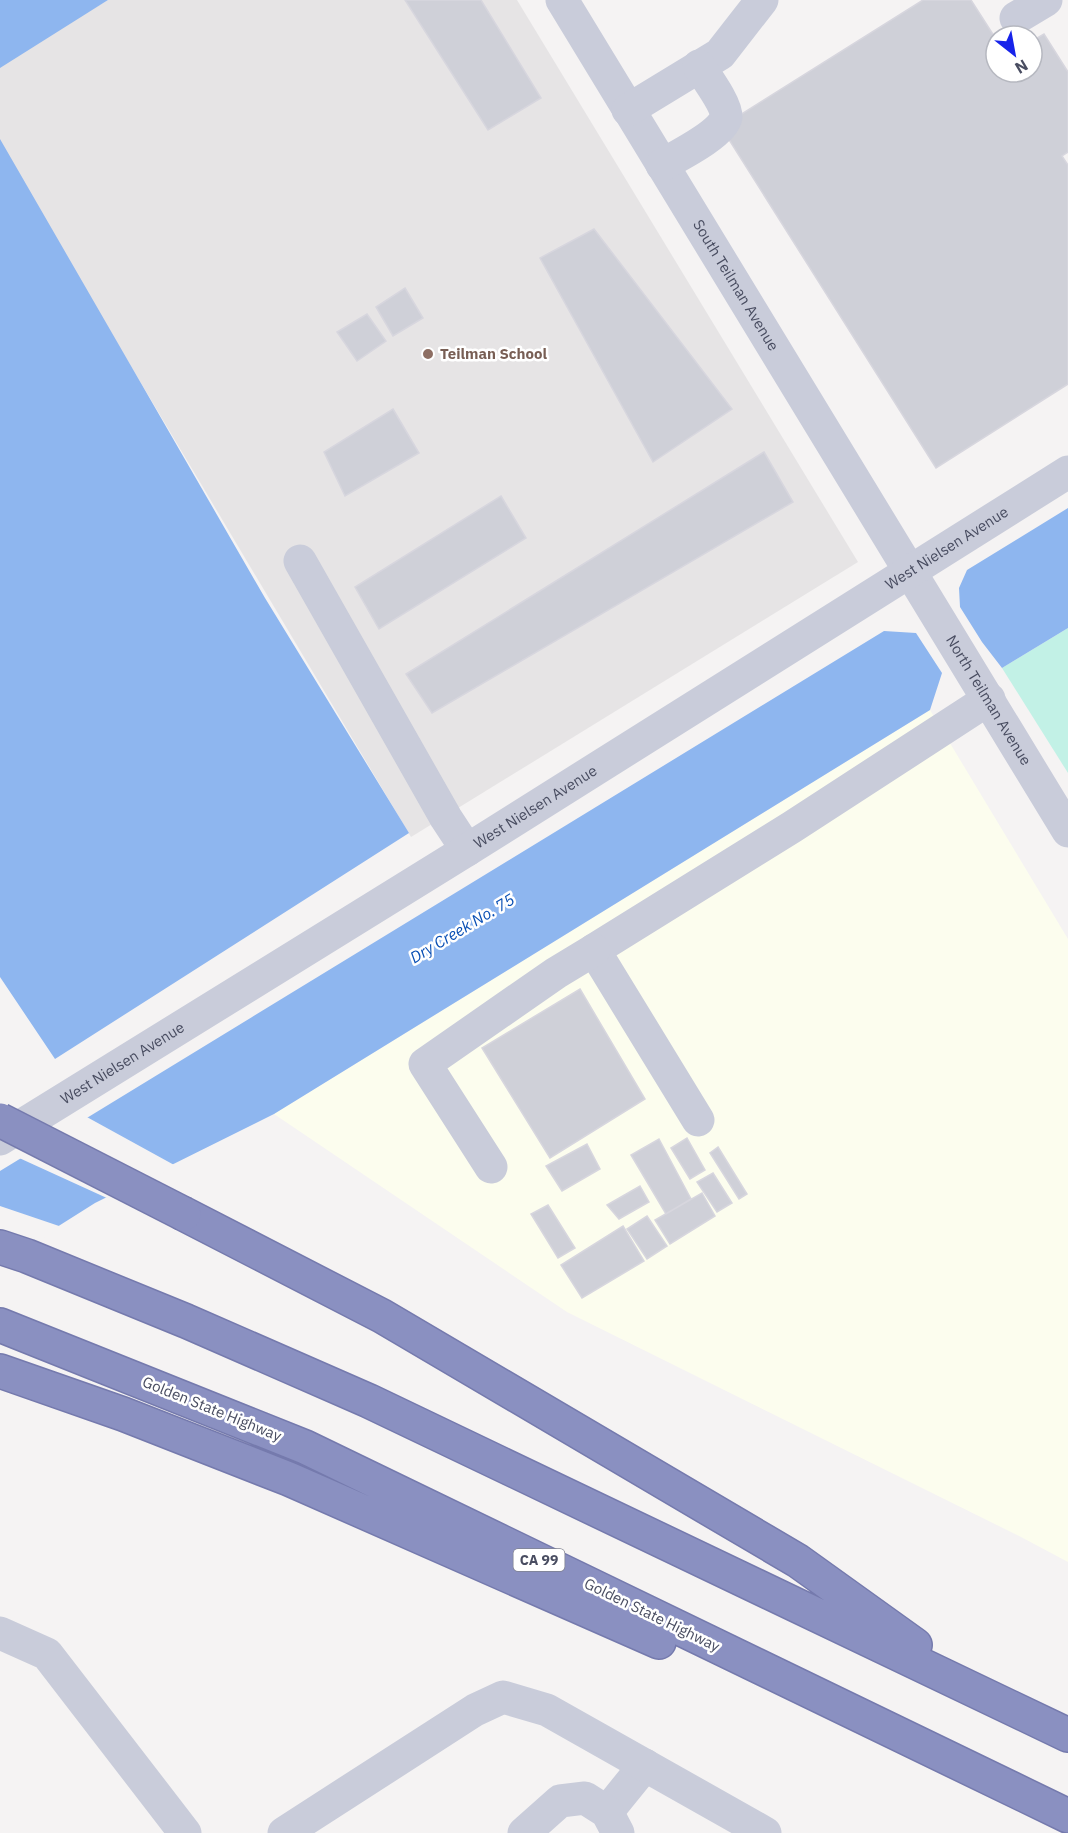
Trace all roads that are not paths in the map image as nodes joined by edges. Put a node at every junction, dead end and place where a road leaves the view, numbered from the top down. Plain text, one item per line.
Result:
1 (762, 0) edge
2 (1046, 0) edge
3 (564, 1) edge
4 (1016, 18) dead end
5 (699, 66) junction
6 (628, 110) junction
7 (662, 165) junction
8 (1068, 472) edge
9 (300, 561) dead end
10 (909, 571) junction
11 (989, 699) junction
12 (1068, 831) edge
13 (467, 850) junction
14 (594, 950) junction
15 (0, 1110) edge
16 (0, 1120) edge
17 (698, 1120) dead end
18 (35, 1137) junction
19 (0, 1139) edge
20 (491, 1167) dead end
21 (14, 1251) edge
22 (0, 1325) edge
23 (0, 1371) edge
24 (0, 1633) edge
25 (987, 1696) junction
26 (1068, 1735) edge
27 (645, 1765) junction
28 (1068, 1816) edge
29 (612, 1822) edge
30 (1068, 1822) edge
31 (185, 1833) edge
32 (284, 1833) edge
33 (524, 1833) edge
34 (765, 1833) edge

1 - 5 street
2 - 4 street
3 - 6 street, South Teilman Avenue
5 - 6 street
5 - 7 street
6 - 7 street, South Teilman Avenue
7 - 10 street, South Teilman Avenue
8 - 10 street, West Nielsen Avenue
9 - 13 street
10 - 11 street, North Teilman Avenue
10 - 13 street, West Nielsen Avenue
11 - 12 street, North Teilman Avenue
11 - 14 street
13 - 19 street, West Nielsen Avenue
14 - 17 street
14 - 20 street
15 - 18 highway, bridge
16 - 18 highway, bridge
18 - 25 highway, bridge
21 - 25 highway
22 - 28 highway, Golden State Highway / CA 99
23 - 30 highway
24 - 31 street
25 - 26 highway
27 - 29 street
27 - 32 street
27 - 34 street
29 - 33 street

